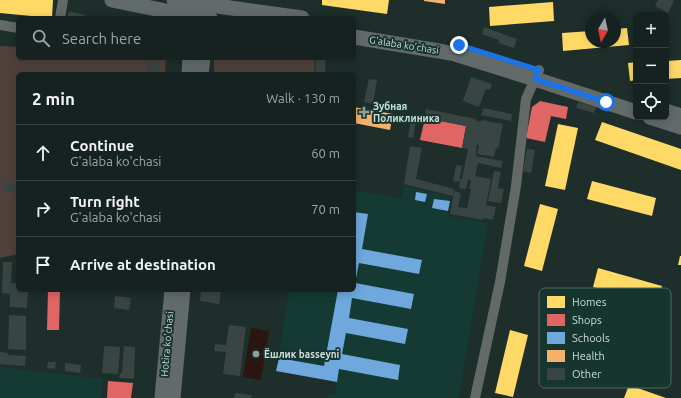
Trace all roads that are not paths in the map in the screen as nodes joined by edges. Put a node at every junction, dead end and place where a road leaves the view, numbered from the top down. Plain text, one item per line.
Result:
1 (63, 0) edge
2 (112, 0) edge
3 (170, 6) edge
4 (202, 11) edge
5 (60, 16) edge
6 (273, 16) edge
7 (0, 25) edge
8 (356, 27) edge
9 (16, 28) edge
10 (356, 37) edge
11 (190, 60) edge
12 (203, 60) edge
13 (189, 72) edge
14 (201, 72) edge
15 (537, 74) junction
16 (633, 100) edge
17 (633, 111) edge
18 (669, 112) edge
19 (681, 116) edge
20 (659, 120) edge
21 (681, 127) edge
22 (172, 292) edge
23 (183, 292) edge
24 (162, 398) edge
25 (173, 398) edge
26 (475, 398) edge

1 - 5 street
2 - 3 main road
3 - 4 main road
4 - 6 main road
7 - 9 street
8 - 15 main road, G'alaba ko'chasi
10 - 15 main road, G'alaba ko'chasi
11 - 13 main road
12 - 14 main road
15 - 16 main road, G'alaba ko'chasi
15 - 17 main road, G'alaba ko'chasi
15 - 26 street
18 - 19 main road
20 - 21 main road
22 - 24 main road, Hotira ko'chasi
23 - 25 main road, Hotira ko'chasi

